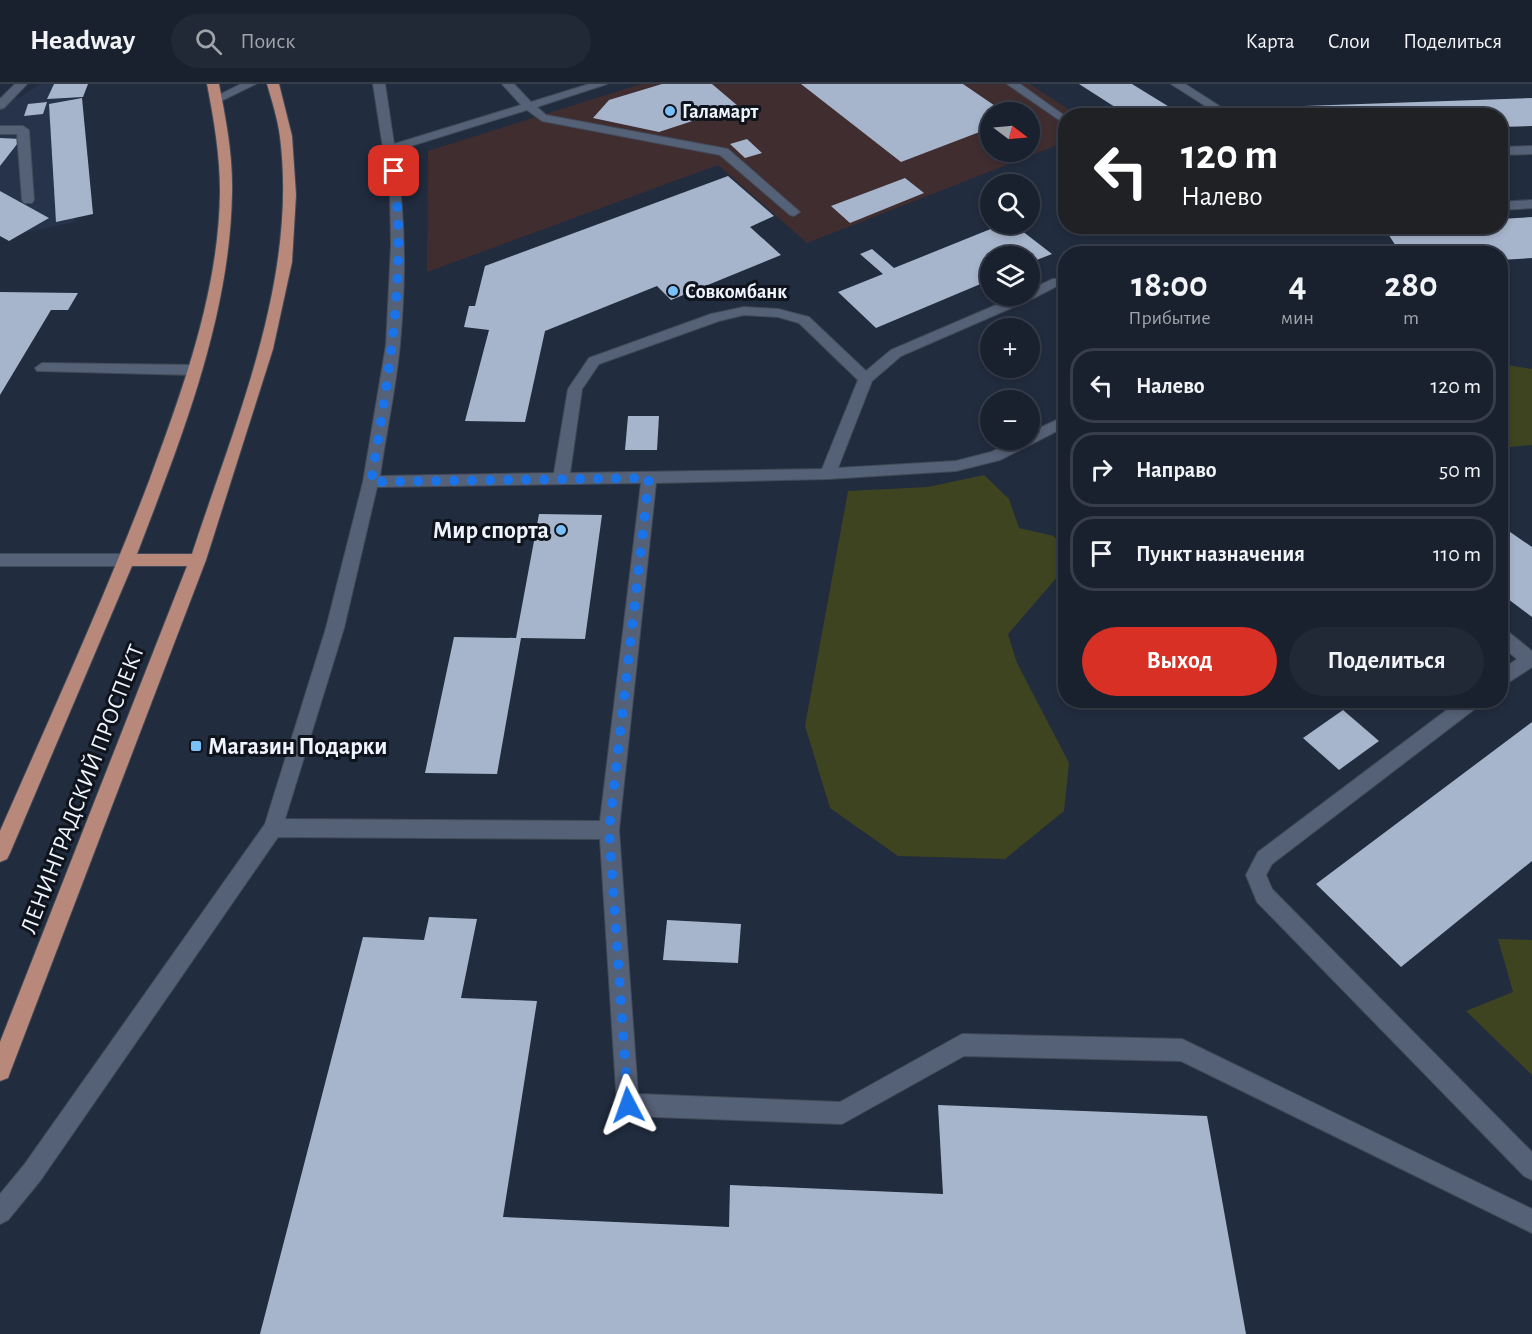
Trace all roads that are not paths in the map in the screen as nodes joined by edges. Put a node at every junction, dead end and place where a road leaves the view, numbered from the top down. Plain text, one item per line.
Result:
1 (21, 84) edge
2 (213, 84) edge
3 (250, 84) edge
4 (273, 84) edge
5 (380, 84) edge
6 (508, 84) edge
7 (601, 84) edge
8 (1013, 84) edge
9 (1177, 84) edge
10 (217, 99) junction
11 (0, 106) edge
12 (529, 106) junction
13 (1217, 108) edge
14 (1058, 116) edge
15 (0, 130) edge
16 (391, 149) junction
17 (1532, 150) edge
18 (1508, 151) edge
19 (28, 200) dead end
20 (1532, 204) edge
21 (1508, 206) edge
22 (794, 212) dead end
23 (1058, 282) dead end
24 (1040, 290) edge
25 (1003, 306) edge
26 (42, 368) dead end
27 (194, 370) junction
28 (866, 379) junction
29 (1058, 424) edge
30 (1040, 434) edge
31 (1008, 450) edge
32 (828, 474) junction
33 (561, 478) junction
34 (649, 478) junction
35 (371, 482) junction
36 (0, 560) edge
37 (126, 560) junction
38 (198, 560) junction
39 (1508, 642) edge
40 (1531, 658) edge
41 (1508, 675) edge
42 (1463, 708) edge
43 (273, 828) junction
44 (609, 830) junction
45 (0, 853) edge
46 (0, 1070) edge
47 (1532, 1168) edge
48 (0, 1212) edge
49 (1532, 1221) edge

1 - 11 street
2 - 10 main road, ЛЕНИНГРАДСКИЙ ПРОСПЕКТ
3 - 10 street
4 - 38 main road, ЛЕНИНГРАДСКИЙ ПРОСПЕКТ
5 - 16 street
6 - 12 street
7 - 12 street
8 - 14 street
9 - 13 street
10 - 27 main road, ЛЕНИНГРАДСКИЙ ПРОСПЕКТ
12 - 16 street
12 - 22 street
15 - 19 street
16 - 35 street
17 - 18 street
20 - 21 street
23 - 24 street
25 - 28 street
26 - 27 street
27 - 37 main road, ЛЕНИНГРАДСКИЙ ПРОСПЕКТ
28 - 32 street
28 - 33 street
29 - 30 street
31 - 32 street
32 - 34 street
33 - 34 street
33 - 35 street
34 - 44 street
35 - 43 street
36 - 37 street
37 - 38 main road
37 - 45 main road, ЛЕНИНГРАДСКИЙ ПРОСПЕКТ
38 - 46 main road, ЛЕНИНГРАДСКИЙ ПРОСПЕКТ
39 - 40 street
40 - 41 street
42 - 47 street
43 - 44 street
43 - 48 street
44 - 49 street

